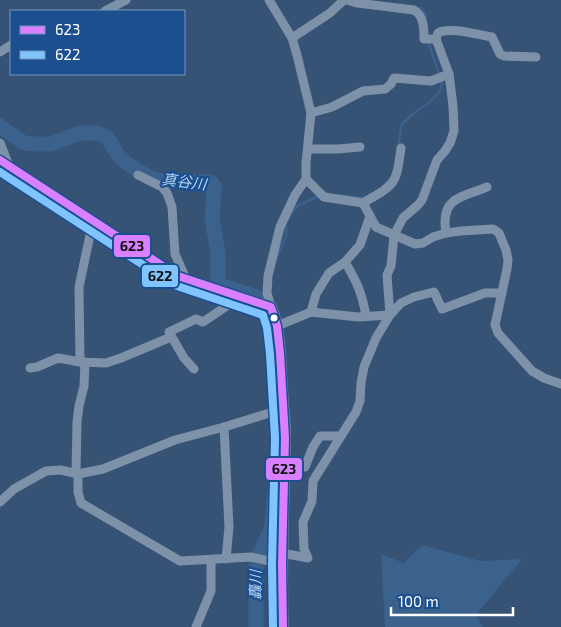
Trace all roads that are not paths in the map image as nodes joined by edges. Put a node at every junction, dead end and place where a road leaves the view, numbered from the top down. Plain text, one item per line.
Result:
1 (126, 0) edge
2 (268, 0) edge
3 (346, 0) edge
4 (107, 10) edge
5 (292, 38) junction
6 (436, 40) junction
7 (536, 57) dead end
8 (449, 74) junction
9 (311, 113) junction
10 (0, 143) edge
11 (360, 147) dead end
12 (308, 148) junction
13 (401, 148) dead end
14 (0, 160) edge
15 (9, 166) junction
16 (138, 175) dead end
17 (306, 179) junction
18 (487, 187) dead end
19 (363, 203) junction
20 (370, 216) junction
21 (93, 221) junction
22 (446, 233) junction
23 (394, 235) junction
24 (345, 262) junction
25 (186, 279) junction
26 (502, 293) junction
27 (240, 296) junction
28 (264, 304) junction
29 (311, 312) junction
30 (390, 315) junction
31 (366, 316) junction
32 (277, 326) junction
33 (171, 337) junction
34 (82, 362) junction
35 (30, 368) dead end
36 (194, 369) dead end
37 (561, 384) edge
38 (283, 412) junction
39 (224, 427) junction
40 (340, 436) junction
41 (284, 469) junction
42 (77, 474) junction
43 (0, 502) edge
44 (282, 558) junction
45 (226, 559) junction
46 (211, 560) junction
47 (196, 627) edge
48 (283, 627) edge

1 - 4 street
2 - 5 street
3 - 5 street
3 - 6 street
5 - 9 street
6 - 7 street
6 - 8 street
8 - 9 street
8 - 23 street
9 - 12 street
10 - 15 street
11 - 12 street
12 - 17 street
13 - 19 street
14 - 15 street
15 - 21 street
16 - 25 street
17 - 19 street
17 - 28 street
18 - 22 street
19 - 20 street
20 - 23 street
20 - 24 street
21 - 25 street
21 - 34 street
22 - 23 street
22 - 26 street
23 - 30 street
24 - 29 street
24 - 31 street
25 - 27 street
26 - 30 street
26 - 37 street
27 - 28 street
27 - 33 street
28 - 32 street
29 - 31 street
29 - 32 street
30 - 31 street
30 - 40 street
32 - 38 street
33 - 34 street
33 - 36 street
34 - 35 street
34 - 42 street
38 - 39 street
38 - 41 street
39 - 42 street
39 - 45 street
40 - 41 street
40 - 44 street
41 - 44 street
42 - 43 street
42 - 46 street
44 - 45 street
44 - 48 street
45 - 46 street
46 - 47 street

